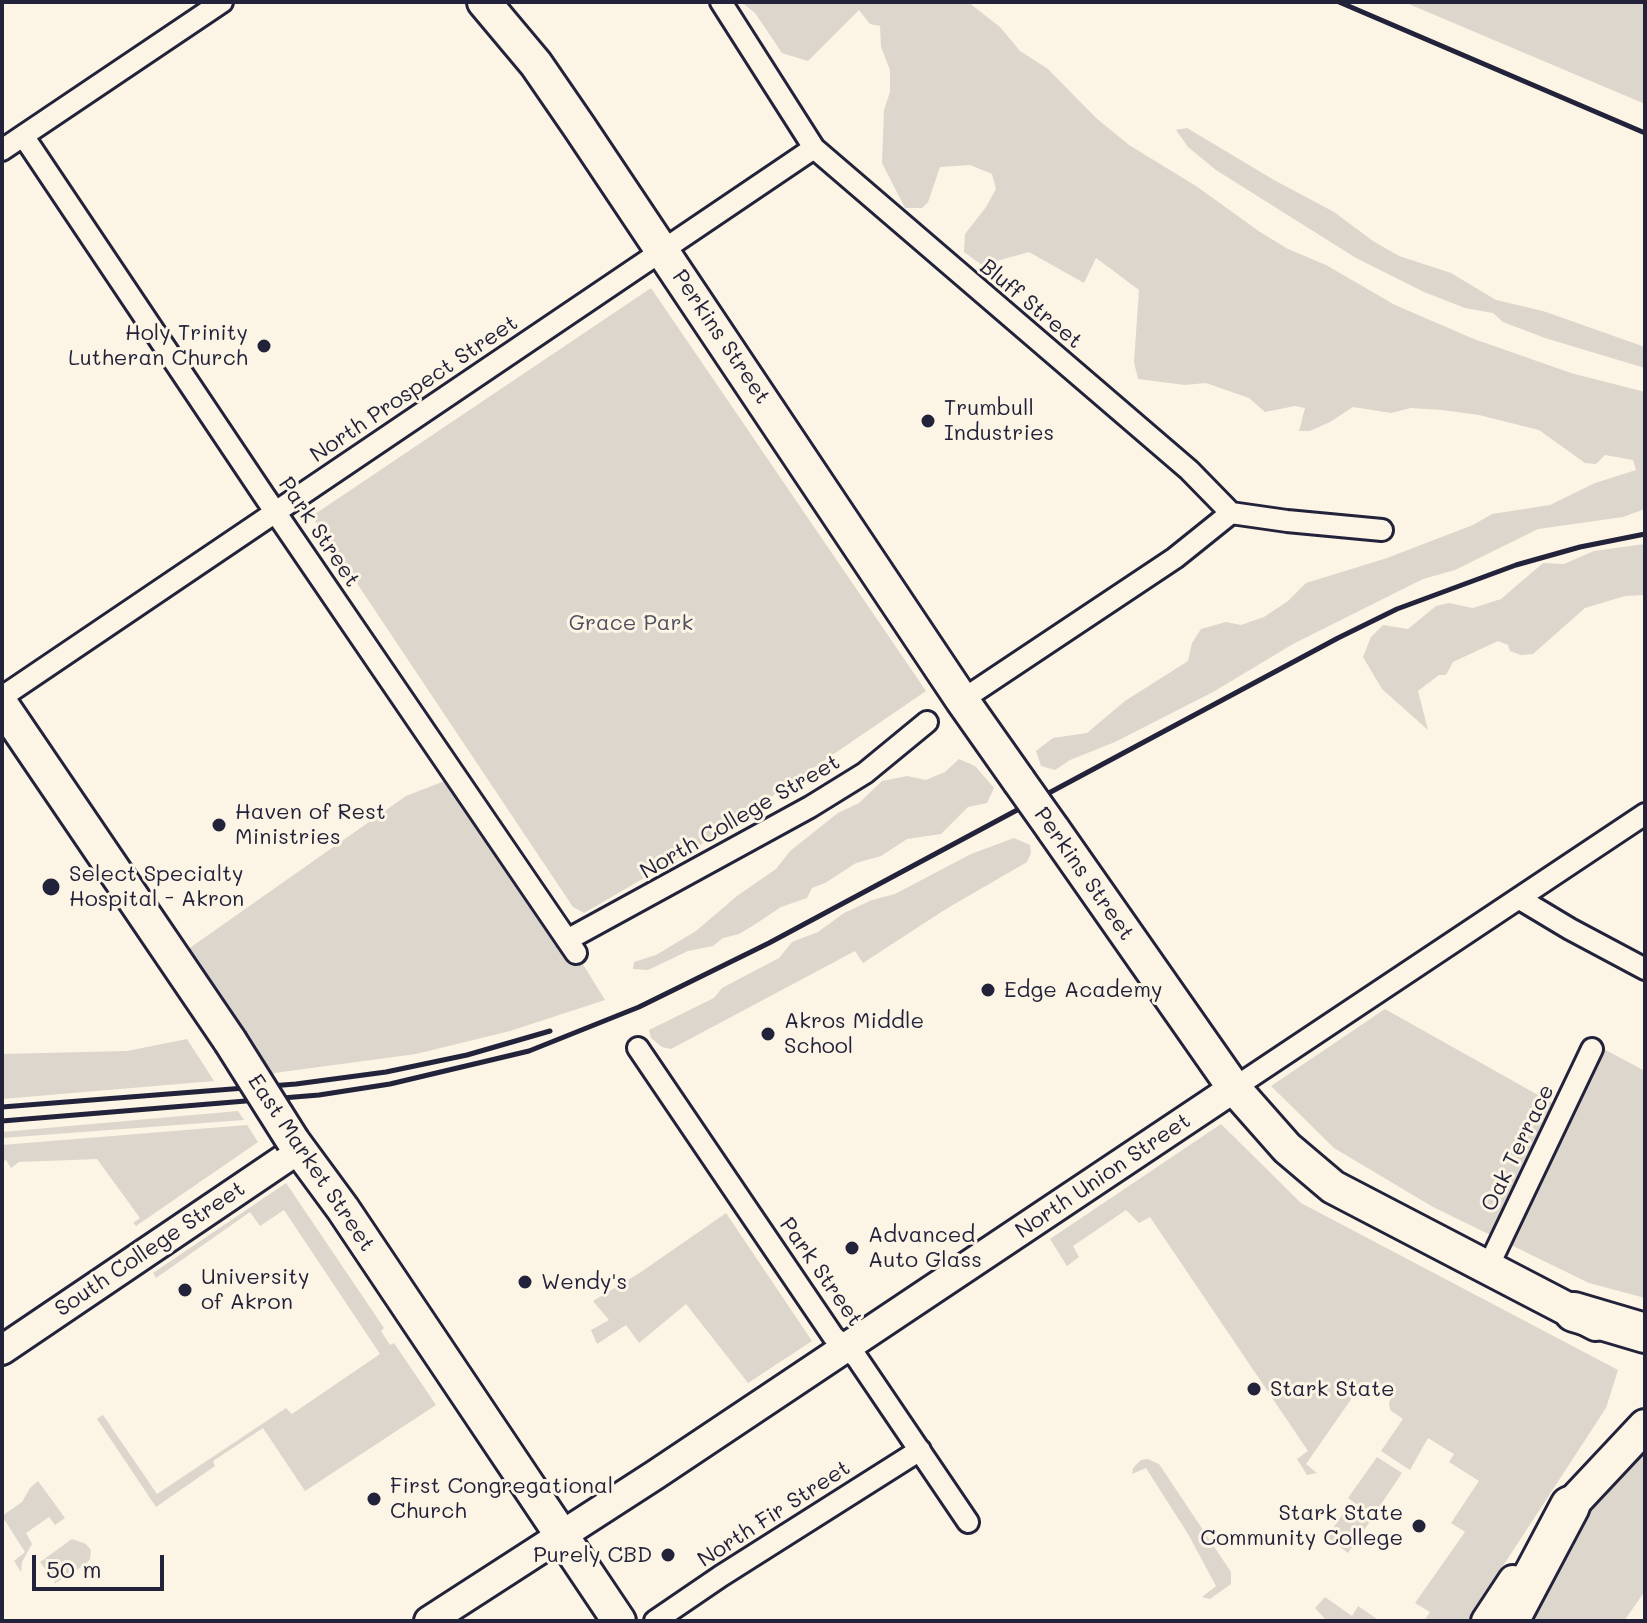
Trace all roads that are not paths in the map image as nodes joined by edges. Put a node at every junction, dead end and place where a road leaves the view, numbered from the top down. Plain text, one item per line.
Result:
1 (222, 2) edge
2 (484, 2) edge
3 (721, 2) edge
4 (24, 137) junction
5 (814, 148) junction
6 (2, 150) edge
7 (662, 249) junction
8 (276, 511) junction
9 (1231, 513) junction
10 (1382, 530) dead end
11 (2, 697) edge
12 (962, 700) junction
13 (2, 705) edge
14 (927, 722) dead end
15 (1645, 814) edge
16 (1520, 899) junction
17 (571, 946) joint
18 (1645, 969) edge
19 (638, 1048) dead end
20 (1592, 1049) dead end
21 (1234, 1088) junction
22 (296, 1145) junction
23 (1488, 1267) junction
24 (1574, 1312) junction
25 (1645, 1333) edge
26 (846, 1347) junction
27 (2, 1350) edge
28 (1645, 1350) edge
29 (1645, 1426) edge
30 (920, 1450) junction
31 (1570, 1506) junction
32 (968, 1522) dead end
33 (560, 1536) junction
34 (429, 1621) edge
35 (619, 1621) edge
36 (655, 1621) edge
37 (1486, 1621) edge
38 (1509, 1621) edge

1 - 4 street
2 - 7 main road, Perkins Street
3 - 5 street, Bluff Street
4 - 6 street
4 - 8 street, Park Street
5 - 7 street, North Prospect Street
5 - 9 street, Bluff Street
7 - 8 street, North Prospect Street
7 - 12 main road, Perkins Street
8 - 11 street, North Prospect Street
8 - 17 street, Park Street
9 - 10 street
9 - 12 street
12 - 21 main road, Perkins Street, bridge
13 - 22 main road, East Market Street, bridge
14 - 17 street, North College Street
15 - 16 street, North Union Street
16 - 18 street
16 - 21 street, North Union Street
19 - 26 street, Park Street
20 - 23 street, Oak Terrace
21 - 23 main road, Perkins Street
21 - 26 street, North Union Street
22 - 27 street, South College Street
22 - 33 main road, East Market Street
23 - 24 main road, Perkins Street
24 - 25 highway
24 - 28 main road, Perkins Street
26 - 30 street, Park Street
26 - 33 street, North Union Street
29 - 31 main road
30 - 32 street, Park Street
30 - 36 street, North Fir Street
31 - 37 street
31 - 38 highway
33 - 34 street, North Union Street
33 - 35 main road, East Market Street

